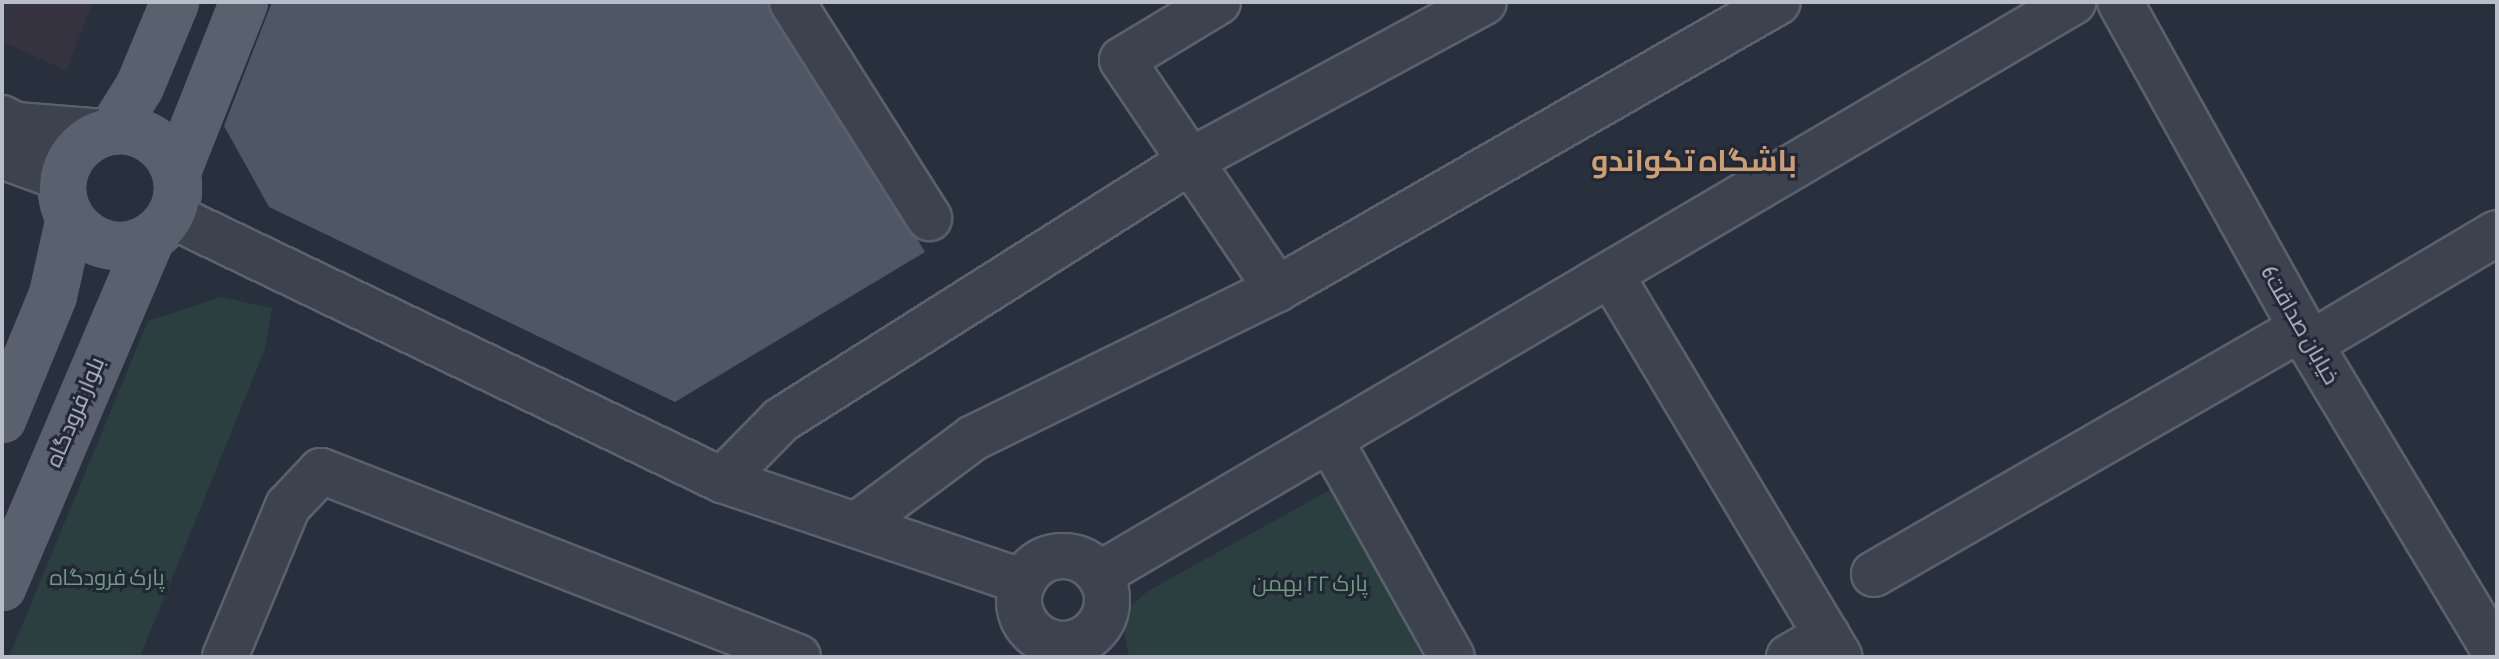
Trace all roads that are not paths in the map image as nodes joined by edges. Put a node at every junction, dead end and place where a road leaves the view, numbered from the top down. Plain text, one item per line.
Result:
1 (175, 2) edge
2 (244, 2) edge
3 (792, 2) edge
4 (1218, 2) edge
5 (1484, 2) edge
6 (1778, 2) edge
7 (2073, 2) edge
8 (2120, 2) edge
9 (108, 131) junction
10 (4, 153) edge
11 (1190, 161) junction
12 (177, 171) junction
13 (66, 198) junction
14 (929, 218) dead end
15 (161, 227) junction
16 (2497, 233) edge
17 (1611, 275) junction
18 (1277, 289) junction
19 (2305, 336) junction
20 (2, 419) edge
21 (1330, 440) junction
22 (722, 480) junction
23 (856, 525) junction
24 (1100, 574) junction
25 (1874, 574) dead end
26 (1023, 582) junction
27 (2, 587) edge
28 (1834, 646) edge
29 (1094, 647) edge
30 (2484, 647) edge
31 (225, 657) edge
32 (798, 657) edge
33 (1452, 657) edge
34 (1789, 657) edge

1 - 9 main road
2 - 12 main road
3 - 14 street
4 - 11 street
5 - 11 street
6 - 18 street
7 - 17 street
8 - 19 street, خیابان صداقت6
9 - 10 street
9 - 12 main road
9 - 13 main road
10 - 13 street
11 - 18 street
11 - 22 street
12 - 15 main road
13 - 15 main road
13 - 20 main road
15 - 22 street
15 - 27 main road, بلوار فرودگاه
16 - 19 street
17 - 21 street
17 - 28 street
18 - 23 street
19 - 25 street
19 - 30 street, خیابان صداقت6
21 - 24 street
21 - 33 street
22 - 23 street
23 - 26 street
24 - 26 street
24 - 29 street
26 - 29 street
28 - 34 street
31 - 32 street

